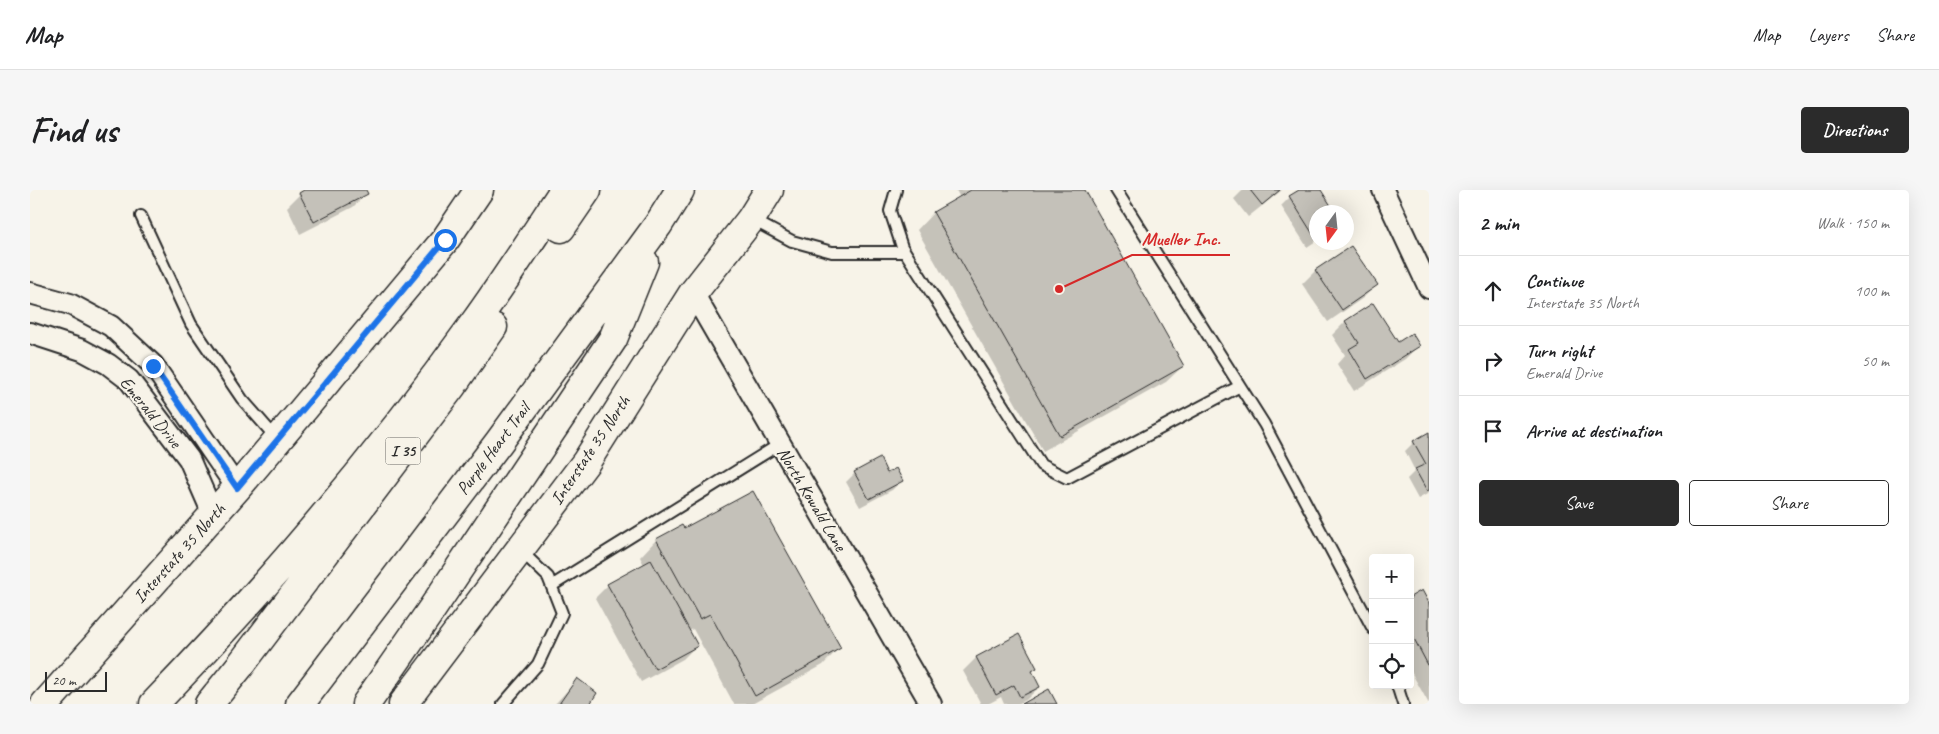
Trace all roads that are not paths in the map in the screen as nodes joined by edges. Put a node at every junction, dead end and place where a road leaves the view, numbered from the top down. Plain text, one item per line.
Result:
1 (479, 190) edge
2 (564, 190) edge
3 (587, 190) edge
4 (680, 190) edge
5 (769, 190) edge
6 (896, 190) edge
7 (1116, 190) edge
8 (1383, 190) edge
9 (141, 216) dead end
10 (751, 220) junction
11 (658, 226) junction
12 (906, 252) junction
13 (1429, 288) edge
14 (30, 293) edge
15 (693, 293) junction
16 (30, 333) edge
17 (1240, 386) junction
18 (277, 440) junction
19 (780, 444) junction
20 (237, 488) junction
21 (213, 514) junction
22 (520, 549) junction
23 (553, 585) junction
24 (1369, 622) edge
25 (1399, 689) edge
26 (45, 704) edge
27 (154, 704) edge
28 (209, 704) edge
29 (300, 704) edge
30 (366, 704) edge
31 (403, 704) edge
32 (503, 704) edge
33 (931, 704) edge
34 (1403, 704) edge

1 - 18 main road, Interstate 35 North
2 - 27 main road
3 - 28 main road, I 35
4 - 11 main road, Purple Heart Trail
5 - 10 main road, Interstate 35 North
6 - 12 lane
7 - 17 lane
8 - 13 street
9 - 18 lane
10 - 12 lane
10 - 15 main road, Interstate 35 North
11 - 29 main road, Purple Heart Trail
11 - 30 main road
12 - 17 lane
14 - 20 street, Emerald Drive
15 - 19 street, North Kowald Lane
15 - 22 main road, Interstate 35 North
16 - 21 street, Emerald Drive
17 - 24 lane
18 - 20 main road, Interstate 35 North
19 - 23 lane
19 - 33 street, North Kowald Lane
20 - 21 main road, Interstate 35 North
21 - 26 main road, Interstate 35 North
22 - 23 lane
22 - 31 main road, Interstate 35 North
23 - 32 lane
25 - 34 lane

